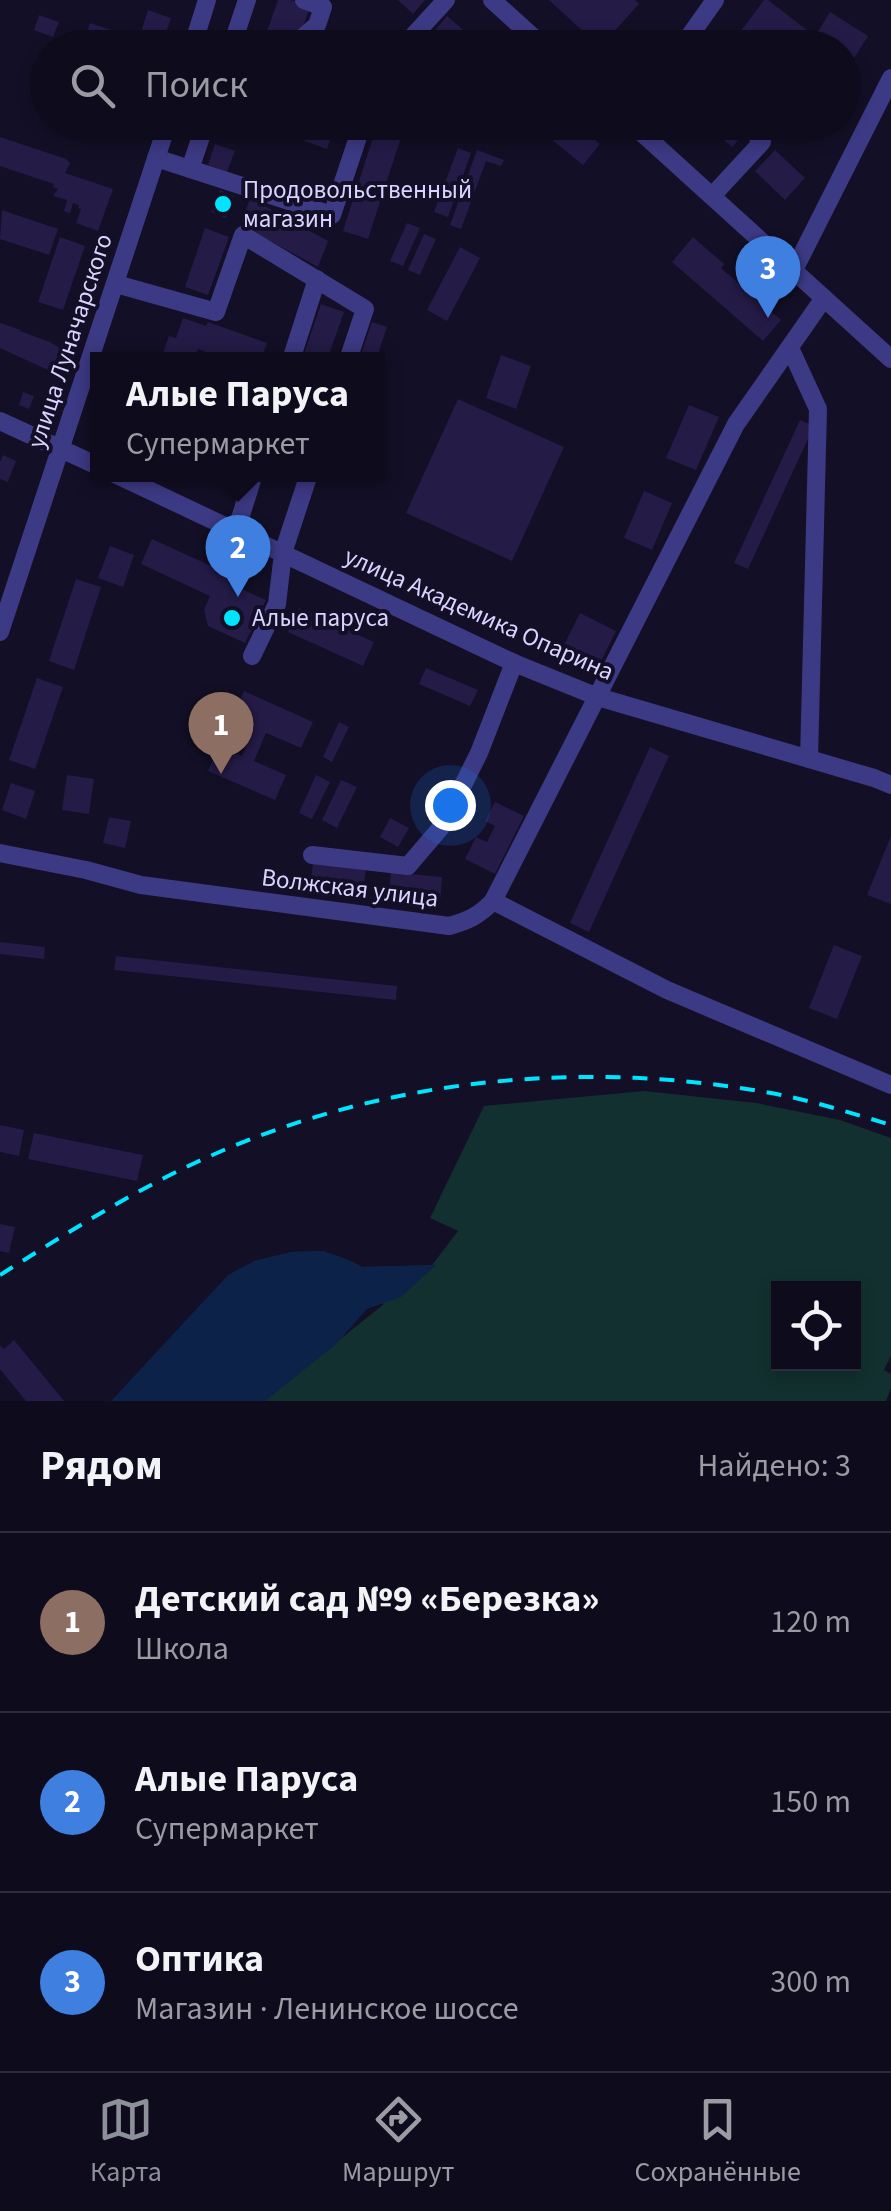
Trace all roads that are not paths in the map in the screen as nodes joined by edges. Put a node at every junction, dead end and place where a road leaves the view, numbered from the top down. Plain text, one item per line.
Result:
1 (207, 0) edge
2 (246, 0) edge
3 (304, 0) edge
4 (446, 0) edge
5 (492, 0) edge
6 (715, 0) edge
7 (198, 30) edge
8 (237, 30) edge
9 (311, 30) edge
10 (418, 30) edge
11 (525, 30) edge
12 (694, 30) edge
13 (891, 78) edge
14 (861, 137) edge
15 (162, 140) edge
16 (200, 140) edge
17 (357, 140) edge
18 (650, 140) edge
19 (760, 140) edge
20 (860, 140) edge
21 (156, 158) junction
22 (190, 169) junction
23 (712, 196) junction
24 (794, 270) junction
25 (317, 278) junction
26 (116, 284) junction
27 (824, 298) junction
28 (790, 348) junction
29 (93, 352) edge
30 (294, 352) edge
31 (351, 352) edge
32 (891, 359) edge
33 (90, 362) edge
34 (0, 421) edge
35 (61, 449) junction
36 (90, 462) edge
37 (148, 482) edge
38 (251, 482) edge
39 (307, 482) edge
40 (236, 531) junction
41 (283, 553) junction
42 (0, 632) edge
43 (252, 656) dead end
44 (514, 663) junction
45 (598, 697) junction
46 (810, 759) junction
47 (891, 785) edge
48 (0, 853) edge
49 (312, 855) dead end
50 (494, 901) junction
51 (891, 1085) edge

1 - 7 street
2 - 8 street
3 - 9 street
4 - 10 street
5 - 11 street
6 - 12 street
13 - 14 street
15 - 21 street, улица Луначарского
16 - 22 street
17 - 22 street
18 - 23 street
19 - 23 street
20 - 24 street
21 - 22 street
21 - 26 street, улица Луначарского
23 - 24 street
24 - 27 street
25 - 26 street
25 - 30 street
25 - 31 street
26 - 29 street, улица Луначарского
27 - 28 street
27 - 32 street
28 - 45 street
28 - 46 street
33 - 35 street, улица Луначарского
34 - 35 street
35 - 36 street
35 - 42 street, улица Луначарского
37 - 40 street, улица Академика Опарина
38 - 40 street
39 - 41 street
40 - 41 street, улица Академика Опарина
41 - 43 street
41 - 44 street, улица Академика Опарина
44 - 45 street, улица Академика Опарина
44 - 49 street
45 - 46 street, улица Академика Опарина
45 - 50 street
46 - 47 street, улица Академика Опарина
48 - 50 street, Волжская улица
50 - 51 street

